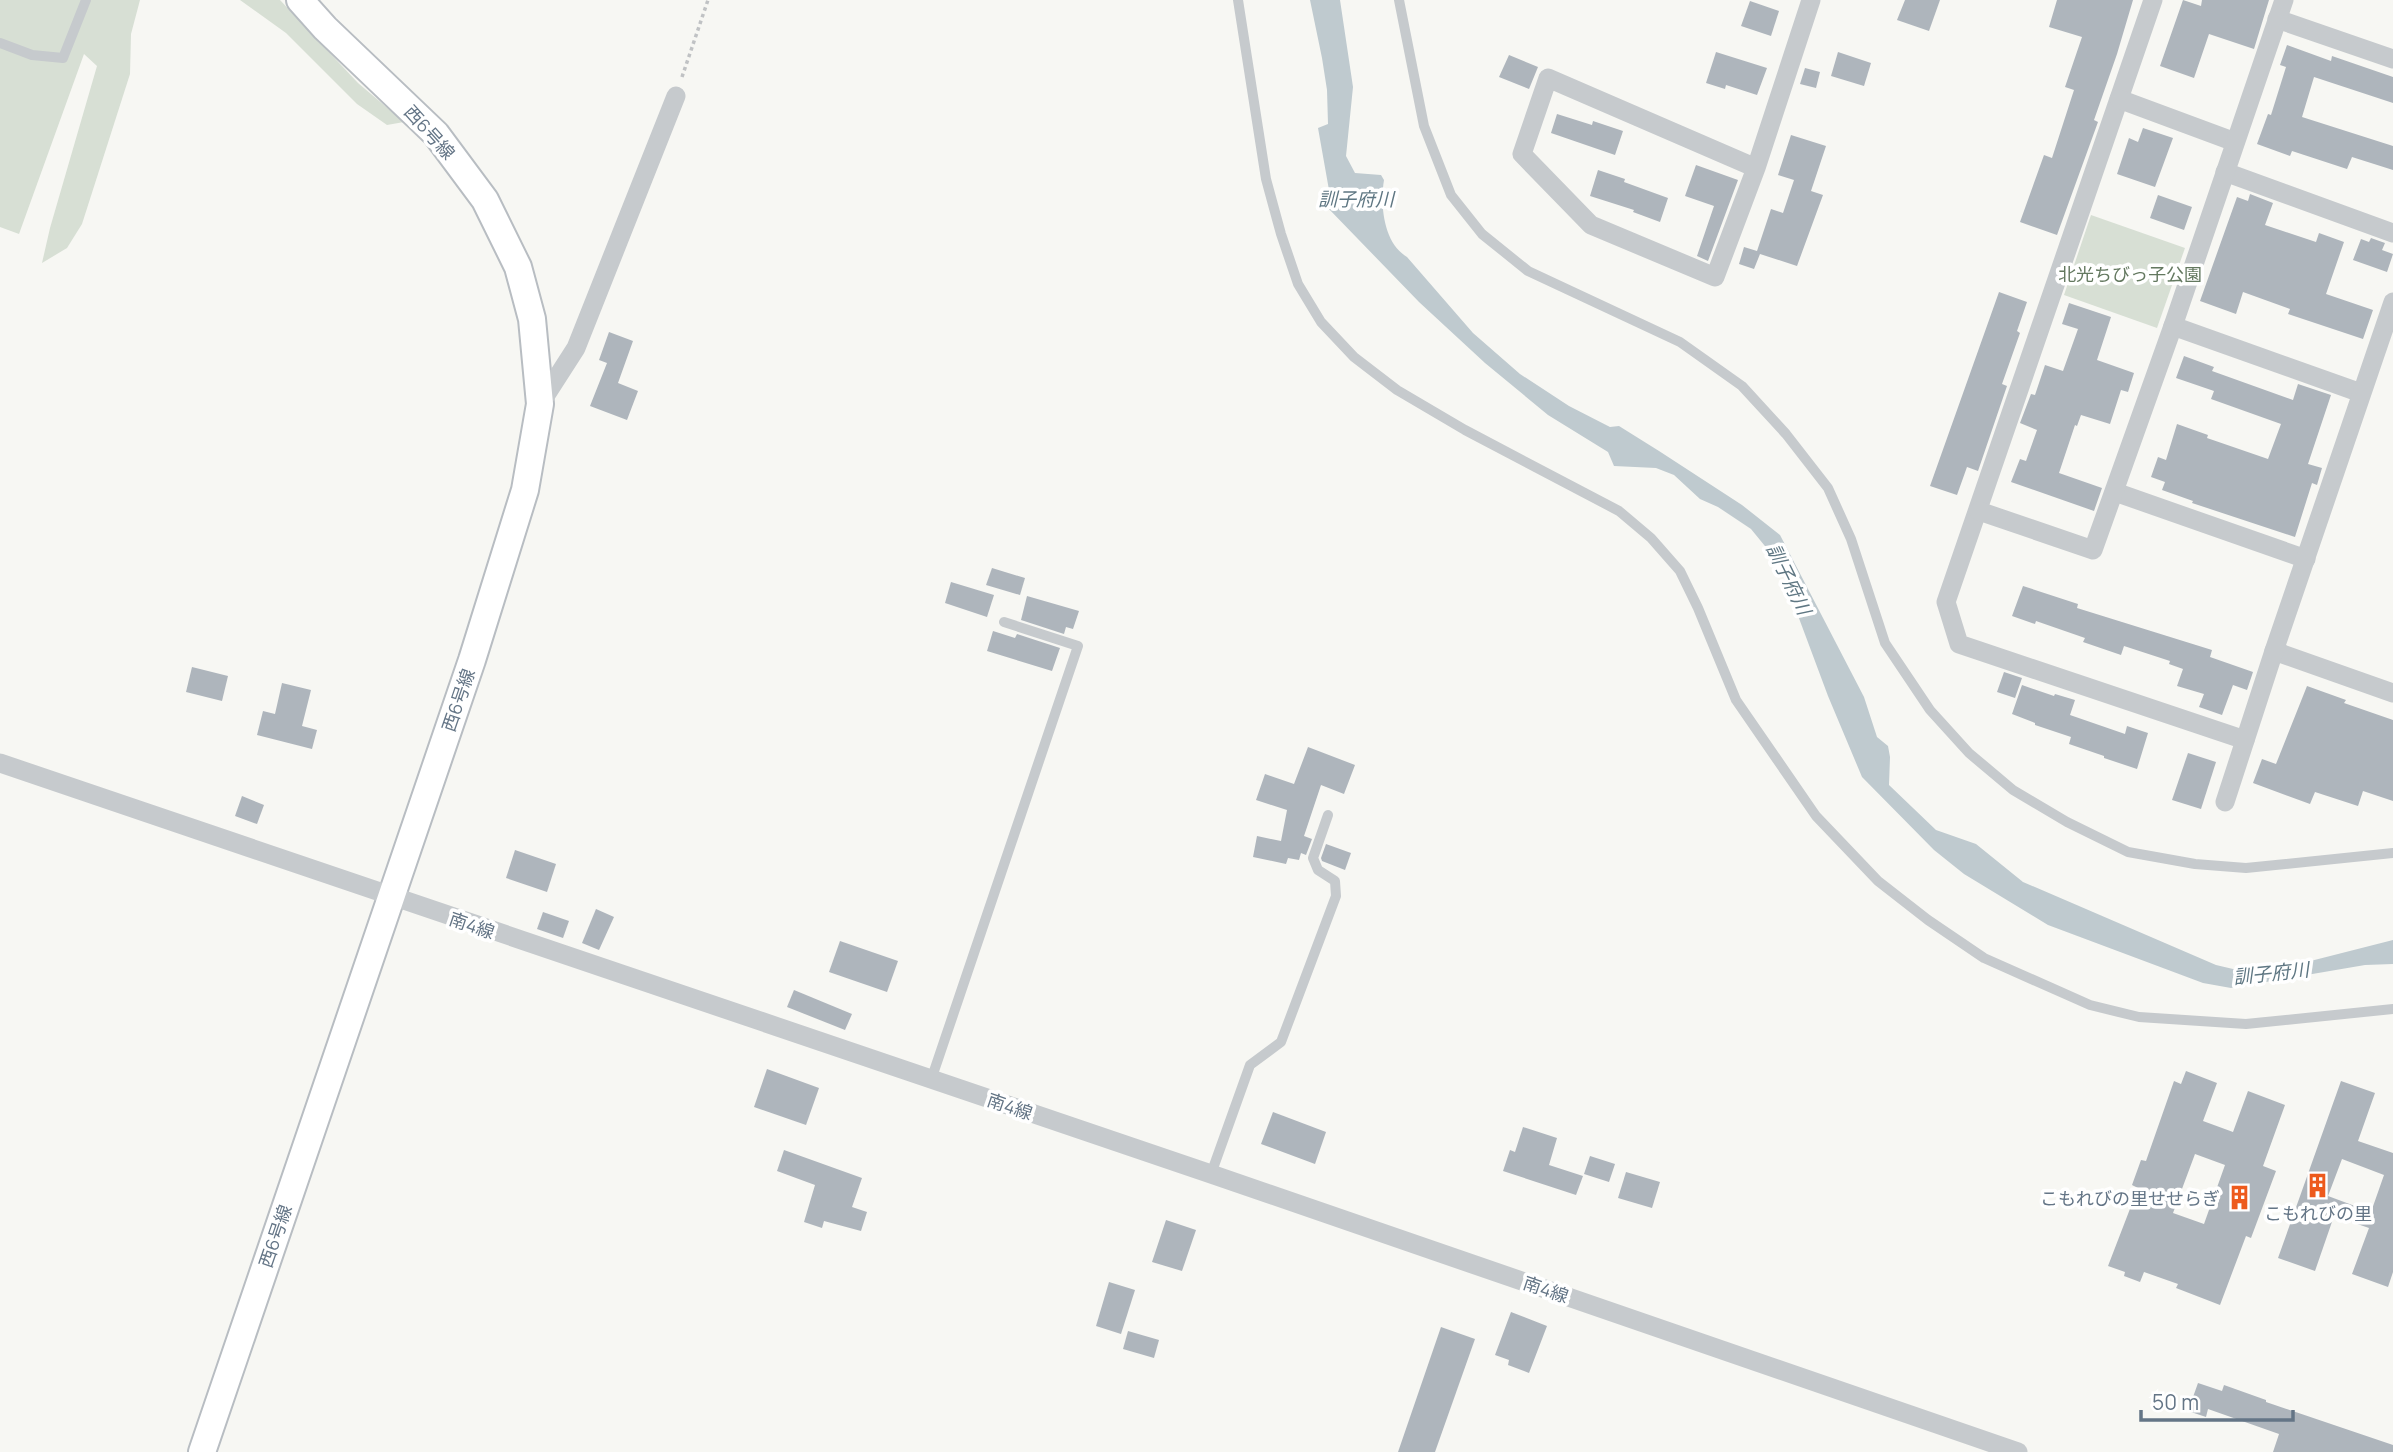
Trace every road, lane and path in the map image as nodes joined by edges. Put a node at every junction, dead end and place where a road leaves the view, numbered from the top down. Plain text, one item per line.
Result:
1 (86, 0) edge
2 (300, 0) edge
3 (708, 0) edge
4 (1238, 0) edge
5 (1399, 0) edge
6 (1811, 0) edge
7 (2153, 0) edge
8 (2280, 9) edge
9 (0, 44) edge
10 (2393, 59) edge
11 (676, 96) joint
12 (2119, 99) junction
13 (2235, 142) junction
14 (1756, 168) junction
15 (2225, 172) junction
16 (2393, 233) edge
17 (2393, 302) edge
18 (2173, 326) junction
19 (2361, 393) junction
20 (540, 404) junction
21 (2115, 492) junction
22 (1979, 511) junction
23 (2306, 559) junction
24 (1004, 622) dead end
25 (2274, 651) junction
26 (2393, 693) edge
27 (2245, 740) junction
28 (0, 764) edge
29 (2225, 802) dead end
30 (1328, 815) dead end
31 (2393, 853) edge
32 (390, 897) junction
33 (2393, 1009) edge
34 (931, 1080) junction
35 (1211, 1174) junction
36 (202, 1452) edge
37 (2018, 1452) edge

1 - 9 lane
2 - 20 street, 西6号線
3 - 11 path
4 - 33 lane
5 - 31 lane
6 - 14 street
7 - 12 street
8 - 10 street
8 - 13 street
11 - 20 street
12 - 13 street
12 - 22 street
13 - 15 street
14 - 14 street
15 - 16 street
15 - 18 street
17 - 19 street
18 - 19 street
18 - 21 street
19 - 23 street
20 - 32 street, 西6号線
21 - 22 street
21 - 23 street
22 - 27 street
23 - 25 street
24 - 34 lane
25 - 26 street
25 - 27 street
27 - 29 street
28 - 32 street, 南4線
30 - 35 lane
32 - 34 street, 南4線
32 - 36 street, 西6号線
34 - 35 street, 南4線
35 - 37 street, 南4線

